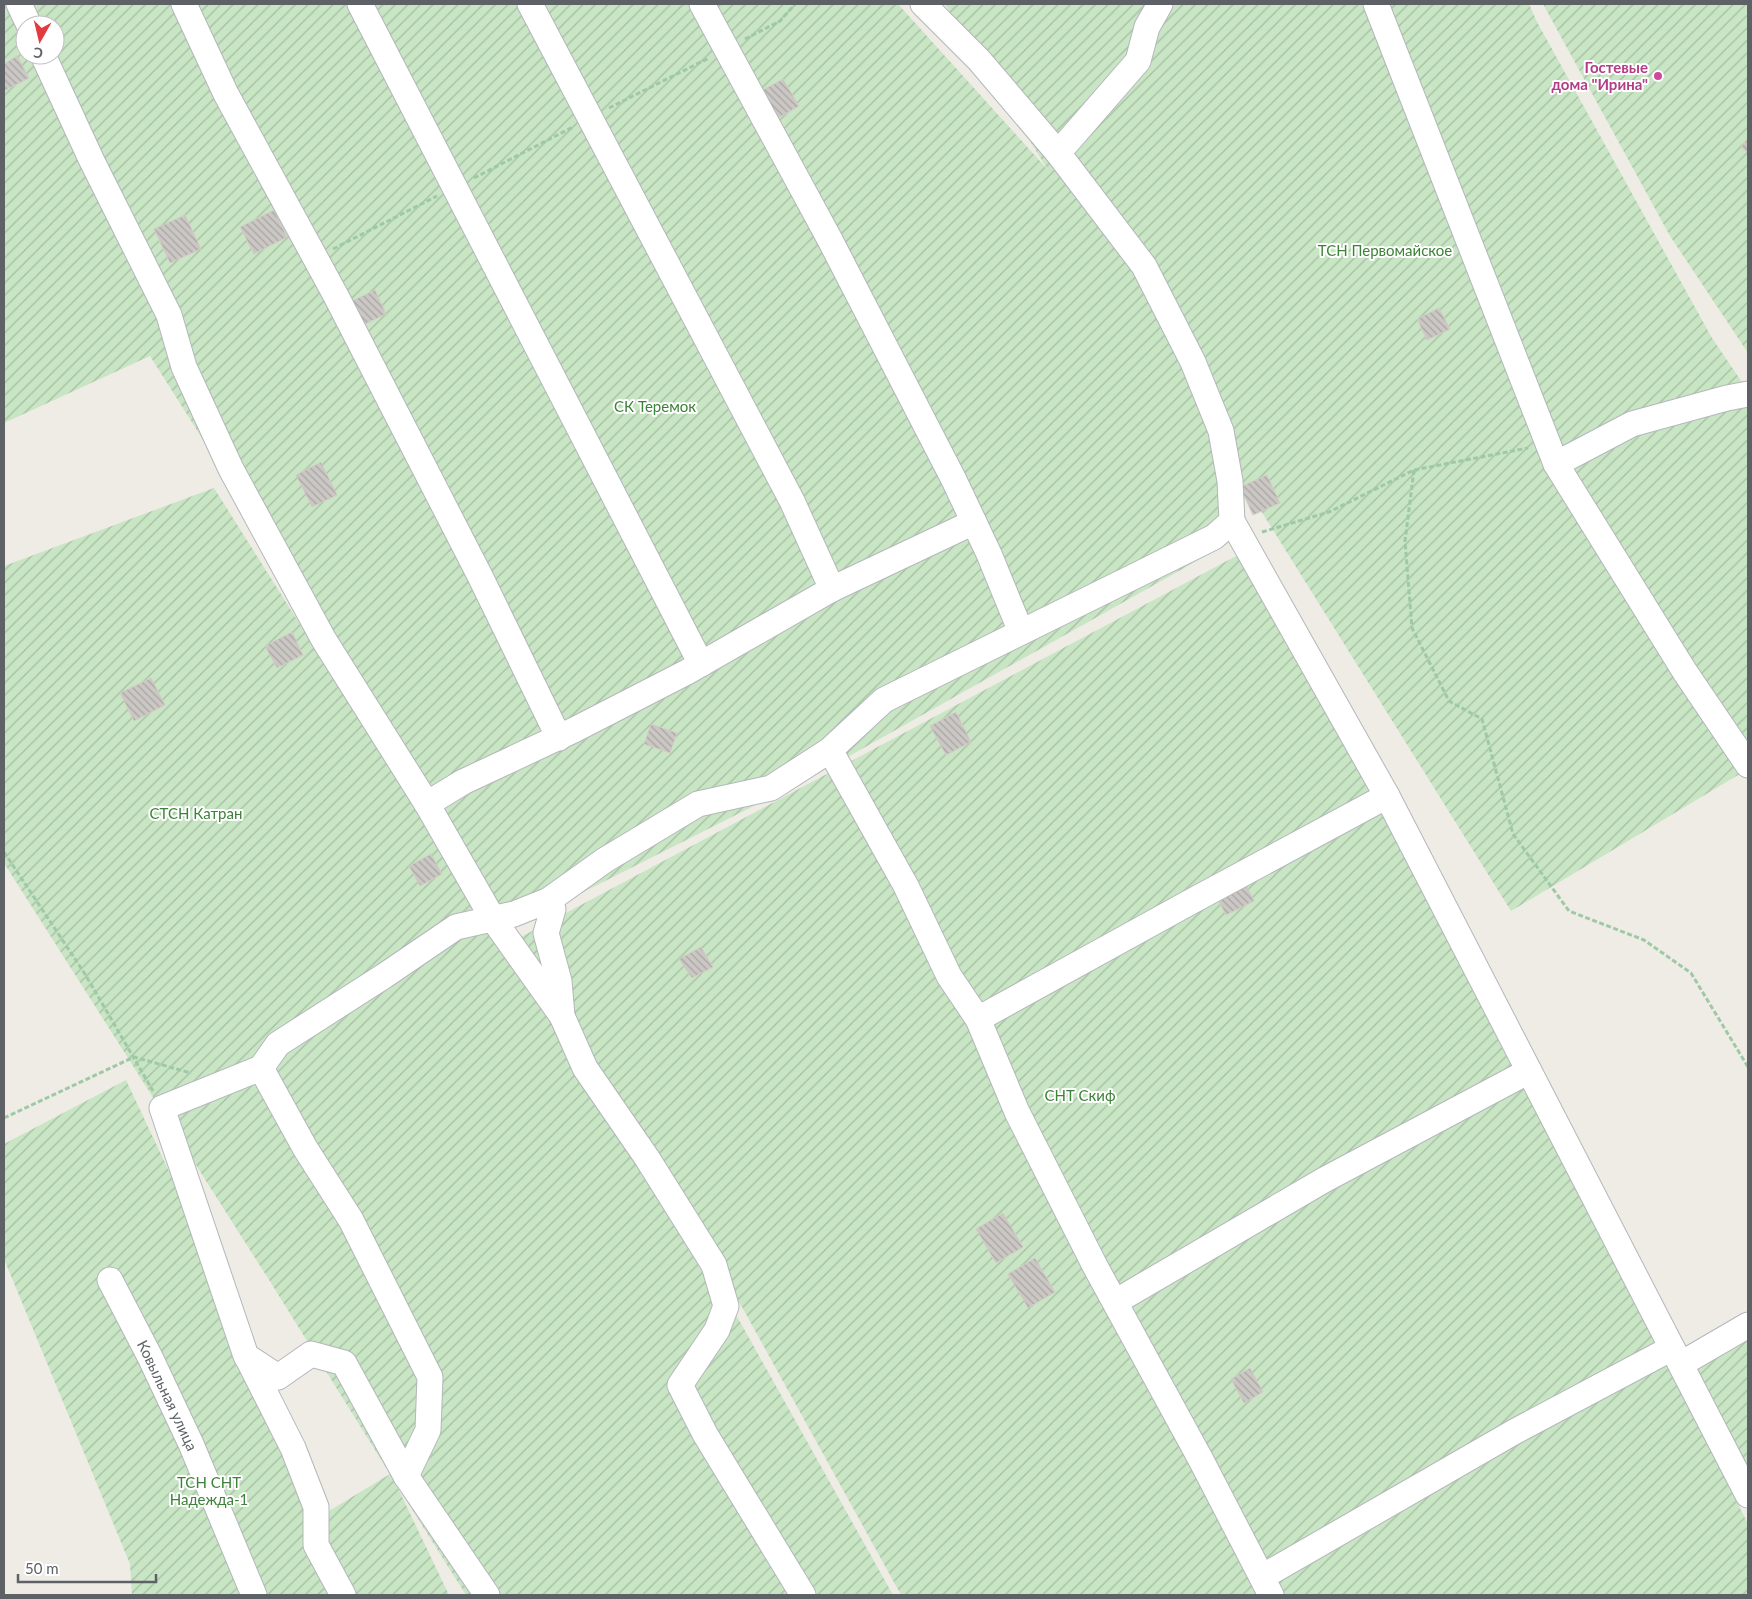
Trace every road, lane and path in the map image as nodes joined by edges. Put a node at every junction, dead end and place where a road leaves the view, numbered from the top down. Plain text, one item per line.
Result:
1 (184, 4) edge
2 (360, 4) edge
3 (530, 4) edge
4 (702, 4) edge
5 (794, 4) edge
6 (923, 4) edge
7 (1160, 4) edge
8 (1376, 4) edge
9 (736, 44) dead end
10 (710, 57) dead end
11 (48, 65) edge
12 (605, 111) dead end
13 (579, 124) dead end
14 (1058, 153) junction
15 (474, 178) dead end
16 (438, 196) dead end
17 (316, 258) junction
18 (1748, 394) edge
19 (1552, 454) junction
20 (1414, 470) junction
21 (974, 522) junction
22 (1237, 530) junction
23 (832, 589) junction
24 (1021, 632) junction
25 (701, 664) junction
26 (559, 738) junction
27 (830, 750) junction
28 (1748, 765) edge
29 (1387, 796) junction
30 (427, 804) junction
31 (4, 852) edge
32 (549, 900) junction
33 (493, 919) junction
34 (562, 1016) junction
35 (978, 1019) junction
36 (134, 1057) junction
37 (1748, 1067) edge
38 (261, 1068) junction
39 (1529, 1071) junction
40 (225, 1082) junction
41 (162, 1108) junction
42 (4, 1118) edge
43 (110, 1280) dead end
44 (1115, 1302) junction
45 (1748, 1325) edge
46 (246, 1356) junction
47 (1676, 1356) junction
48 (406, 1476) junction
49 (1748, 1495) edge
50 (1266, 1586) edge
51 (254, 1595) edge
52 (343, 1595) edge
53 (487, 1595) edge
54 (803, 1595) edge

1 - 17 street
2 - 25 street
3 - 23 street
4 - 21 street
5 - 9 path
6 - 14 street
7 - 14 street
8 - 19 street
10 - 12 path
11 - 30 street
13 - 15 path
14 - 22 street
16 - 17 path
17 - 26 street
18 - 19 street
19 - 20 path
19 - 28 street
20 - 22 path
20 - 37 path
21 - 23 street
21 - 24 street
22 - 24 street
22 - 29 street
23 - 25 street
24 - 27 street
25 - 26 street
26 - 30 street
27 - 32 street
27 - 35 street
29 - 35 street
29 - 39 street
30 - 33 street
31 - 36 path
32 - 33 street
32 - 34 street
33 - 34 street
33 - 38 street
34 - 54 street
35 - 44 street
36 - 40 path
36 - 41 path
36 - 42 path
38 - 40 street
38 - 48 street
39 - 44 street
39 - 47 street
40 - 41 street
41 - 46 street
43 - 51 street, Ковыльная улица
44 - 50 street
45 - 47 street
46 - 48 street
46 - 52 street
47 - 49 street
47 - 50 street
48 - 53 street

